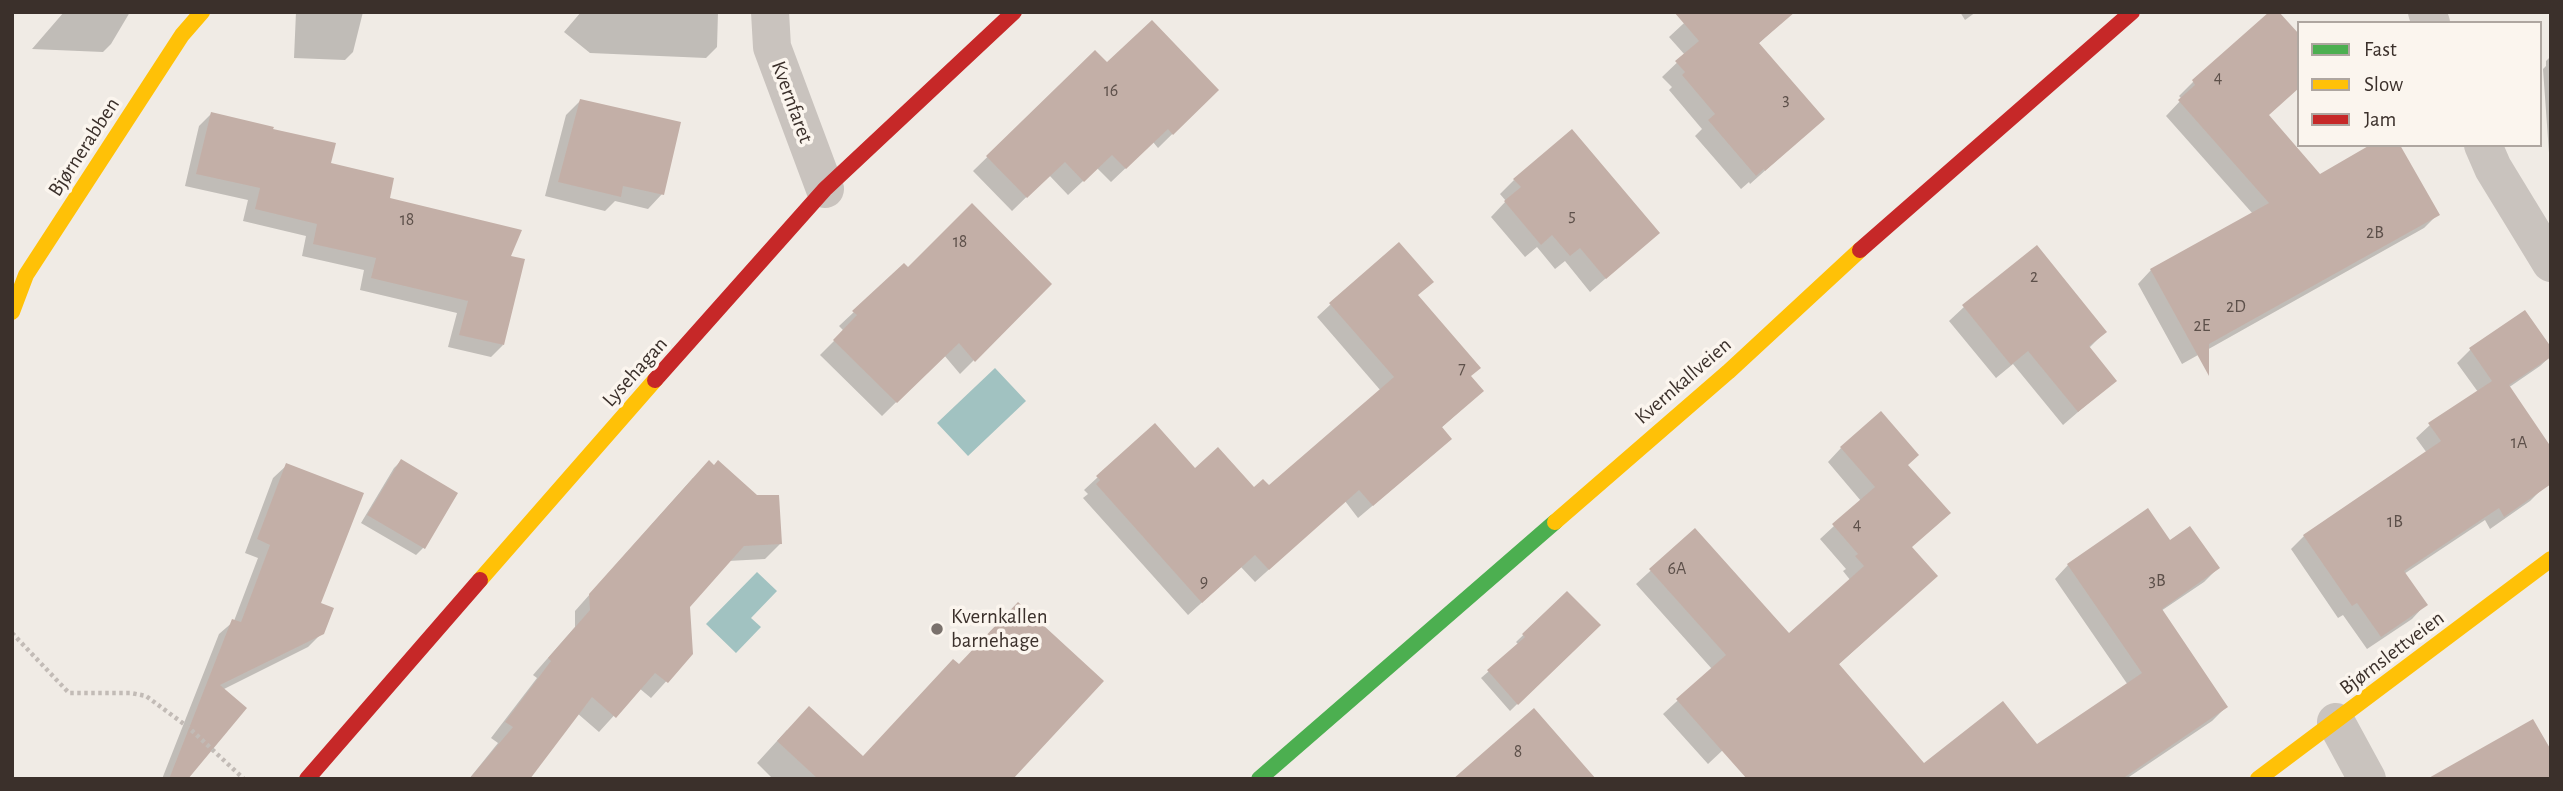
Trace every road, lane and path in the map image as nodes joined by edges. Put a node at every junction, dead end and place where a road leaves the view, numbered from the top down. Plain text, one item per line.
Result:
1 (202, 12) edge
2 (770, 12) edge
3 (1014, 12) edge
4 (2132, 12) edge
5 (2484, 147) edge
6 (825, 189) junction
7 (2551, 263) edge
8 (12, 312) edge
9 (2551, 559) edge
10 (12, 633) edge
11 (2336, 722) junction
12 (244, 779) edge
13 (307, 779) edge
14 (1259, 779) edge
15 (2258, 779) edge
16 (2367, 779) edge

1 - 8 street, Bjørnerabben
2 - 6 street, Kvernfaret
3 - 6 street, Lysehagan
4 - 14 street, Kvernkallveien
5 - 7 street
6 - 13 street, Lysehagan
9 - 11 street, Bjørnslettveien
10 - 12 path
11 - 15 street, Bjørnslettveien
11 - 16 street

